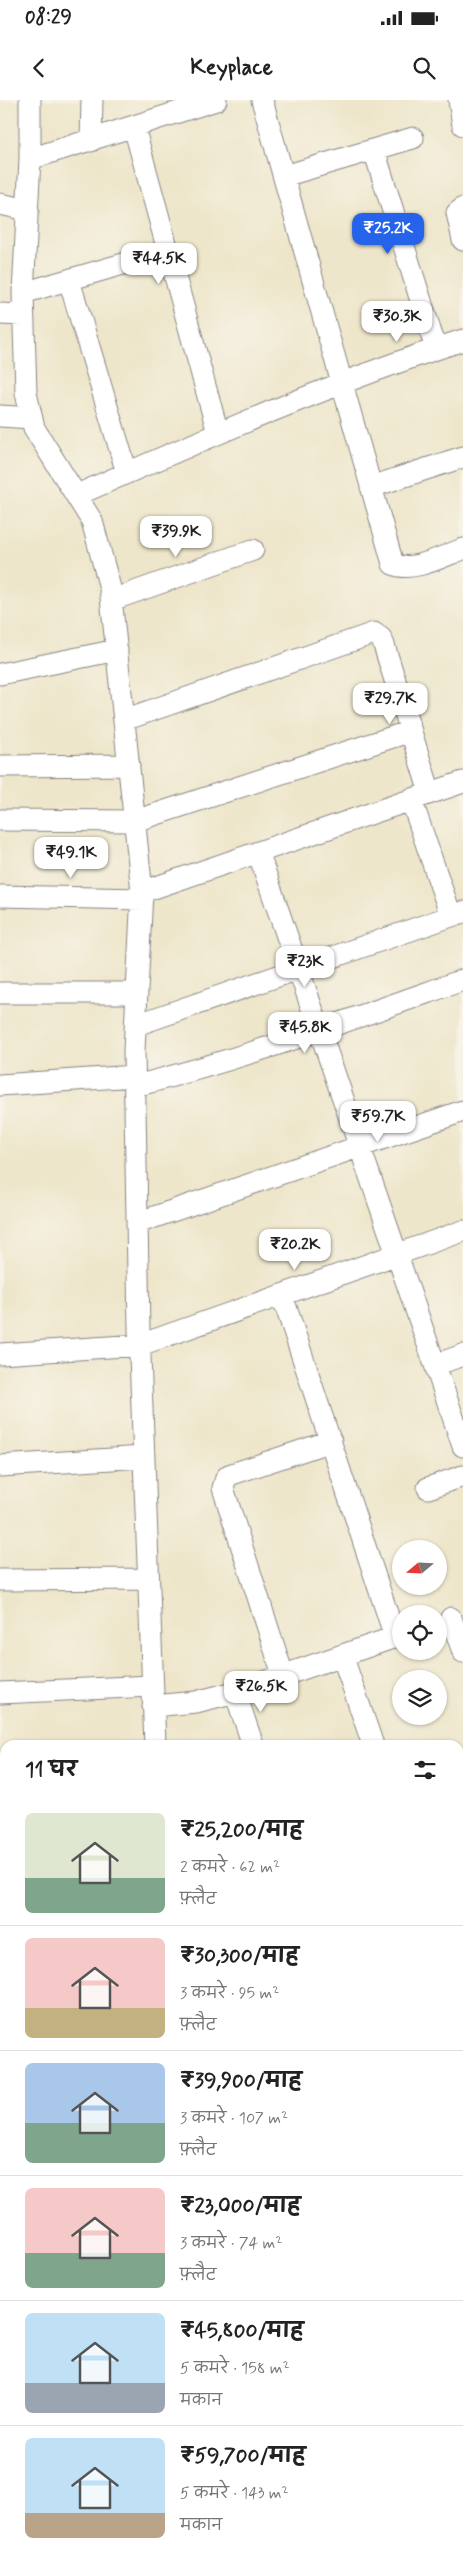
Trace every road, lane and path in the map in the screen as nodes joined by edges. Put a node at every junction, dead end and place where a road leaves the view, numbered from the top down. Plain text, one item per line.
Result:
1 (30, 100) edge
2 (92, 100) edge
3 (216, 100) edge
4 (262, 100) edge
5 (459, 100) edge
6 (463, 125) edge
7 (134, 127) junction
8 (413, 138) dead end
9 (91, 141) junction
10 (374, 150) junction
11 (30, 159) junction
12 (284, 176) junction
13 (0, 204) edge
14 (463, 208) edge
15 (28, 210) junction
16 (463, 240) edge
17 (168, 251) junction
18 (69, 280) junction
19 (23, 293) junction
20 (0, 314) edge
21 (24, 315) junction
22 (463, 340) edge
23 (436, 349) junction
24 (343, 382) junction
25 (0, 416) edge
26 (32, 418) junction
27 (218, 432) junction
28 (463, 457) edge
29 (127, 473) junction
30 (370, 487) junction
31 (77, 495) junction
32 (463, 549) edge
33 (254, 550) dead end
34 (112, 600) junction
35 (117, 650) junction
36 (0, 674) edge
37 (124, 720) junction
38 (410, 731) junction
39 (129, 765) junction
40 (0, 766) edge
41 (463, 782) edge
42 (421, 796) junction
43 (0, 820) edge
44 (135, 821) junction
45 (258, 852) junction
46 (0, 896) edge
47 (142, 896) junction
48 (457, 914) edge
49 (299, 971) junction
50 (463, 980) edge
51 (0, 993) edge
52 (137, 993) junction
53 (136, 1025) junction
54 (319, 1031) junction
55 (135, 1081) junction
56 (0, 1085) edge
57 (463, 1111) edge
58 (359, 1145) junction
59 (137, 1223) junction
60 (463, 1231) edge
61 (397, 1254) junction
62 (282, 1295) junction
63 (140, 1345) junction
64 (0, 1354) edge
65 (463, 1355) edge
66 (435, 1365) junction
67 (331, 1441) junction
68 (463, 1446) edge
69 (144, 1457) junction
70 (0, 1466) edge
71 (463, 1476) edge
72 (428, 1488) dead end
73 (148, 1579) junction
74 (0, 1580) edge
75 (451, 1618) edge
76 (392, 1619) edge
77 (392, 1638) edge
78 (463, 1652) edge
79 (342, 1655) junction
80 (283, 1675) junction
81 (235, 1692) junction
82 (0, 1693) edge
83 (153, 1696) junction
84 (155, 1740) edge
85 (251, 1740) edge
86 (371, 1740) edge

1 - 11 street
2 - 9 street
3 - 7 street
4 - 12 street
5 - 6 street
7 - 9 street
7 - 17 street
8 - 10 street
9 - 11 street
10 - 12 street
10 - 23 street
11 - 15 street
12 - 24 street
13 - 15 street
14 - 16 street
15 - 19 street
17 - 18 street
17 - 27 street
18 - 19 street
18 - 29 street
19 - 21 street
20 - 21 street
21 - 26 street
22 - 23 street
23 - 24 street
24 - 27 street
24 - 30 street
25 - 26 street
26 - 31 street
27 - 29 street
28 - 30 street
29 - 31 street
30 - 32 street
31 - 34 street
33 - 34 street
34 - 35 street
35 - 36 street
35 - 37 street
37 - 38 street
37 - 39 street
38 - 42 street
38 - 44 street
39 - 40 street
39 - 44 street
41 - 42 street
42 - 45 street
42 - 48 street
43 - 44 street
44 - 47 street
45 - 47 street
45 - 49 street
46 - 47 street
47 - 52 street
48 - 49 street
49 - 53 street
49 - 54 street
50 - 54 street
51 - 52 street
52 - 53 street
53 - 55 street
54 - 55 street
54 - 58 street
55 - 56 street
55 - 59 street
57 - 58 street
58 - 59 street
58 - 61 street
59 - 63 street
60 - 61 street
61 - 62 street
61 - 66 street
62 - 63 street
62 - 67 street
63 - 64 street
63 - 69 street
65 - 66 street
66 - 68 street
67 - 76 street
67 - 80 street
69 - 70 street
69 - 73 street
71 - 72 street
73 - 74 street
73 - 83 street
75 - 78 street
77 - 79 street
79 - 80 street
79 - 86 street
80 - 81 street
81 - 83 street
81 - 85 street
82 - 83 street
83 - 84 street

